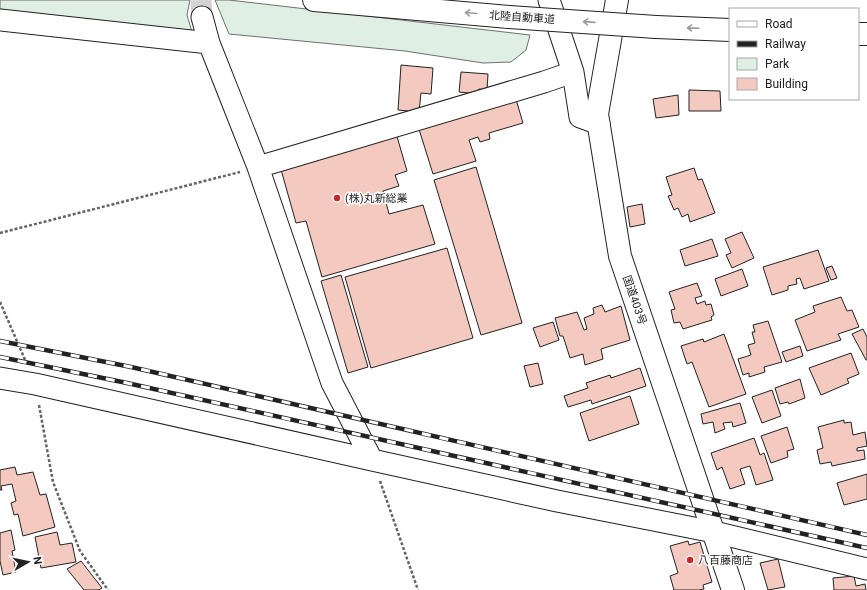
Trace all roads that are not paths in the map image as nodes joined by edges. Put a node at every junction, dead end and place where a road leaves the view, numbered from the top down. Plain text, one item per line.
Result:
1 (314, 0) edge
2 (549, 0) edge
3 (617, 0) edge
4 (202, 17) tunnel mouth
5 (0, 20) edge
6 (729, 30) edge
7 (209, 43) junction
8 (573, 72) junction
9 (599, 124) junction
10 (258, 167) junction
11 (0, 378) edge
12 (372, 460) junction
13 (714, 532) junction
14 (867, 569) edge
15 (733, 590) edge

6 -> 1 highway, 北陸自動車道, bridge
2 - 8 street
3 - 9 highway, 国道403号
4 - 7 street
5 - 7 street
7 - 10 street
8 - 9 street
8 - 10 street
9 - 13 highway, 国道403号
10 - 12 street
11 - 12 street
12 - 13 street
13 - 14 street
13 - 15 highway, 国道403号

